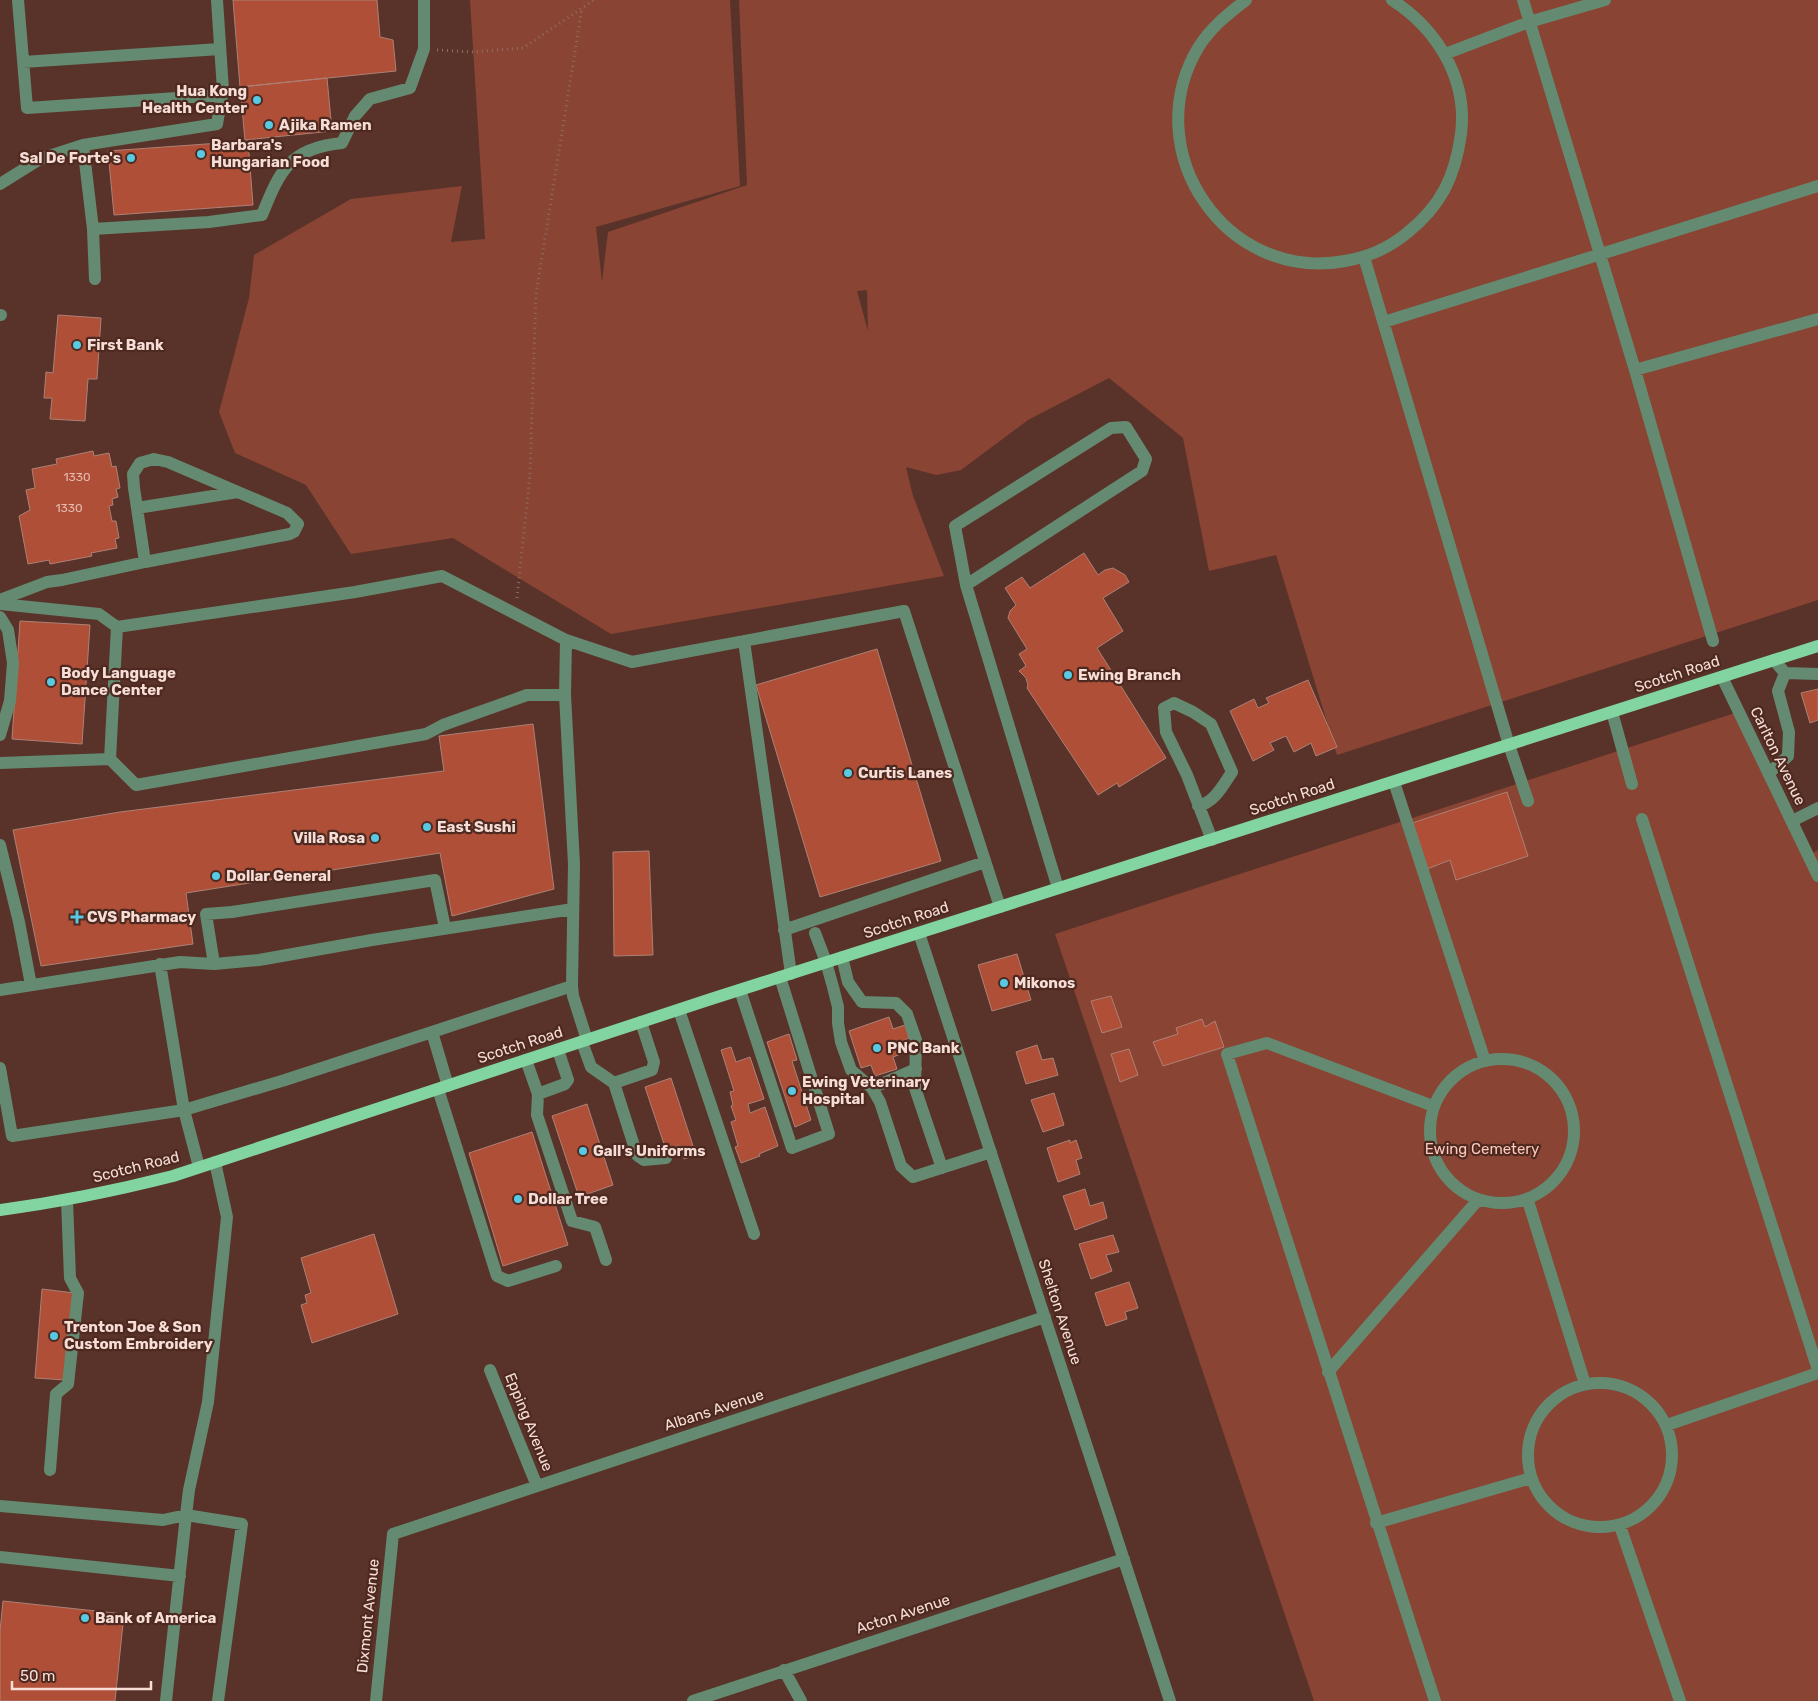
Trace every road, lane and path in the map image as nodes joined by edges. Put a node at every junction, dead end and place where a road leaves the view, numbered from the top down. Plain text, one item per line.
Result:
1 (18, 0) edge
2 (217, 0) edge
3 (424, 0) edge
4 (594, 0) edge
5 (1246, 0) edge
6 (1392, 0) edge
7 (1523, 0) edge
8 (1605, 0) edge
9 (582, 8) junction
10 (1529, 22) junction
11 (220, 49) junction
12 (424, 49) junction
13 (1445, 54) junction
14 (23, 62) junction
15 (222, 95) junction
16 (83, 145) junction
17 (0, 184) edge
18 (1818, 186) edge
19 (93, 229) junction
20 (1599, 254) junction
21 (1364, 257) junction
22 (94, 279) dead end
23 (1818, 319) edge
24 (1384, 322) junction
25 (1635, 370) junction
26 (239, 492) junction
27 (137, 508) junction
28 (145, 562) junction
29 (966, 585) junction
30 (0, 600) edge
31 (0, 604) edge
32 (516, 612) junction
33 (0, 617) edge
34 (117, 627) junction
35 (566, 640) junction
36 (744, 641) junction
37 (1713, 642) dead end
38 (1818, 646) edge
39 (1774, 660) junction
40 (1785, 673) junction
41 (1818, 674) edge
42 (1722, 677) junction
43 (565, 695) junction
44 (1612, 712) junction
45 (0, 735) edge
46 (1509, 745) junction
47 (110, 759) junction
48 (0, 763) edge
49 (1769, 773) junction
50 (1394, 782) junction
51 (1632, 784) dead end
52 (1528, 801) dead end
53 (1198, 806) junction
54 (1818, 808) edge
55 (1642, 819) dead end
56 (1792, 822) junction
57 (1212, 840) junction
58 (0, 845) edge
59 (985, 862) junction
60 (1818, 876) edge
61 (1058, 888) junction
62 (1000, 907) junction
63 (572, 909) junction
64 (445, 928) junction
65 (784, 930) junction
66 (815, 933) dead end
67 (919, 933) junction
68 (842, 957) junction
69 (826, 962) junction
70 (160, 964) junction
71 (214, 964) junction
72 (785, 975) junction
73 (30, 985) junction
74 (572, 986) junction
75 (0, 990) edge
76 (740, 990) junction
77 (679, 1010) junction
78 (641, 1022) junction
79 (432, 1032) junction
80 (585, 1041) junction
81 (558, 1050) junction
82 (526, 1060) junction
83 (1485, 1061) junction
84 (0, 1068) edge
85 (916, 1069) junction
86 (614, 1083) junction
87 (443, 1087) junction
88 (872, 1088) junction
89 (538, 1094) junction
90 (1433, 1106) junction
91 (184, 1110) junction
92 (991, 1152) junction
93 (666, 1158) dead end
94 (215, 1162) junction
95 (199, 1167) junction
96 (942, 1168) junction
97 (67, 1200) junction
98 (1478, 1200) junction
99 (1528, 1201) junction
100 (0, 1210) edge
101 (754, 1234) dead end
102 (606, 1260) dead end
103 (556, 1266) dead end
104 (1045, 1317) junction
105 (490, 1370) dead end
106 (1818, 1371) edge
107 (1328, 1372) junction
108 (1585, 1384) junction
109 (1666, 1425) junction
110 (50, 1470) dead end
111 (1531, 1478) junction
112 (537, 1486) junction
113 (0, 1506) edge
114 (186, 1515) junction
115 (1376, 1522) junction
116 (1620, 1526) junction
117 (393, 1534) joint
118 (0, 1557) edge
119 (1124, 1559) junction
120 (180, 1576) junction
121 (784, 1670) junction
122 (166, 1701) edge
123 (218, 1701) edge
124 (376, 1701) edge
125 (693, 1701) edge
126 (801, 1701) edge
127 (1170, 1701) edge
128 (1435, 1701) edge
129 (1680, 1701) edge

1 - 14 street
2 - 11 street
3 - 12 street
4 - 9 path
5 - 21 street
6 - 13 street
7 - 10 street
8 - 10 street
9 - 12 path
9 - 32 path
10 - 13 street
10 - 20 street
11 - 14 street
11 - 15 street
12 - 19 street
13 - 21 street
14 - 15 street
15 - 16 street
16 - 17 street
16 - 19 street
18 - 20 street
19 - 22 street
20 - 24 street
20 - 25 street
21 - 24 street
23 - 25 street
24 - 46 street
25 - 37 street
26 - 27 street
26 - 27 street
26 - 28 street
27 - 28 street
28 - 30 street
29 - 29 street
29 - 61 street
31 - 34 street
32 - 34 street
32 - 35 street
33 - 45 street
34 - 47 street
35 - 36 street
35 - 43 street
36 - 59 street
36 - 65 street
38 - 39 main road, Scotch Road
39 - 40 street
39 - 42 main road, Scotch Road
40 - 41 street
40 - 49 street
42 - 44 main road, Scotch Road
42 - 49 street, Carlton Avenue
43 - 47 street
43 - 63 street
44 - 46 main road, Scotch Road
44 - 51 street
46 - 50 main road, Scotch Road
46 - 52 street
47 - 48 street
49 - 56 street, Carlton Avenue
50 - 57 main road, Scotch Road
50 - 83 street
53 - 53 street
53 - 57 street
54 - 56 street
55 - 106 street
56 - 60 street, Carlton Avenue
57 - 61 main road, Scotch Road
58 - 73 street
59 - 62 street
59 - 65 street
61 - 62 main road, Scotch Road
62 - 67 main road, Scotch Road
63 - 64 street
63 - 74 street
64 - 71 street
64 - 71 street
65 - 72 street
66 - 69 street
67 - 68 main road, Scotch Road
67 - 92 street, Shelton Avenue
68 - 69 main road, Scotch Road
68 - 85 street
69 - 72 main road, Scotch Road
69 - 88 street
70 - 71 street
70 - 73 street
70 - 91 street
72 - 76 main road, Scotch Road
72 - 76 street
73 - 75 street
74 - 79 street
74 - 80 street
76 - 77 main road, Scotch Road
77 - 78 main road, Scotch Road
77 - 101 street
78 - 80 main road, Scotch Road
78 - 86 street
79 - 87 street
79 - 91 street
80 - 81 main road, Scotch Road
80 - 86 street
81 - 82 main road, Scotch Road
81 - 89 street
82 - 87 main road, Scotch Road
82 - 89 street
83 - 90 street
83 - 99 street
84 - 91 street
85 - 88 street
85 - 96 street
86 - 93 street
87 - 94 main road, Scotch Road
87 - 103 street
88 - 96 street
89 - 102 street
90 - 98 street
90 - 107 street
91 - 95 street
92 - 96 street
92 - 104 street, Shelton Avenue
94 - 95 main road, Scotch Road
94 - 114 street
95 - 97 main road, Scotch Road
97 - 100 main road, Scotch Road
97 - 110 street
98 - 99 street
98 - 107 street
99 - 108 street
104 - 112 street, Albans Avenue
104 - 119 street, Shelton Avenue
105 - 112 street, Epping Avenue
106 - 109 street
107 - 115 street
108 - 109 street
108 - 111 street
109 - 116 street
111 - 115 street
111 - 116 street
112 - 117 street, Albans Avenue
113 - 114 street
114 - 120 street
114 - 123 street
115 - 128 street
116 - 129 street
117 - 124 street, Dixmont Avenue
118 - 120 street
119 - 121 street, Acton Avenue
119 - 127 street, Shelton Avenue
120 - 122 street
121 - 125 street, Acton Avenue
121 - 126 street

